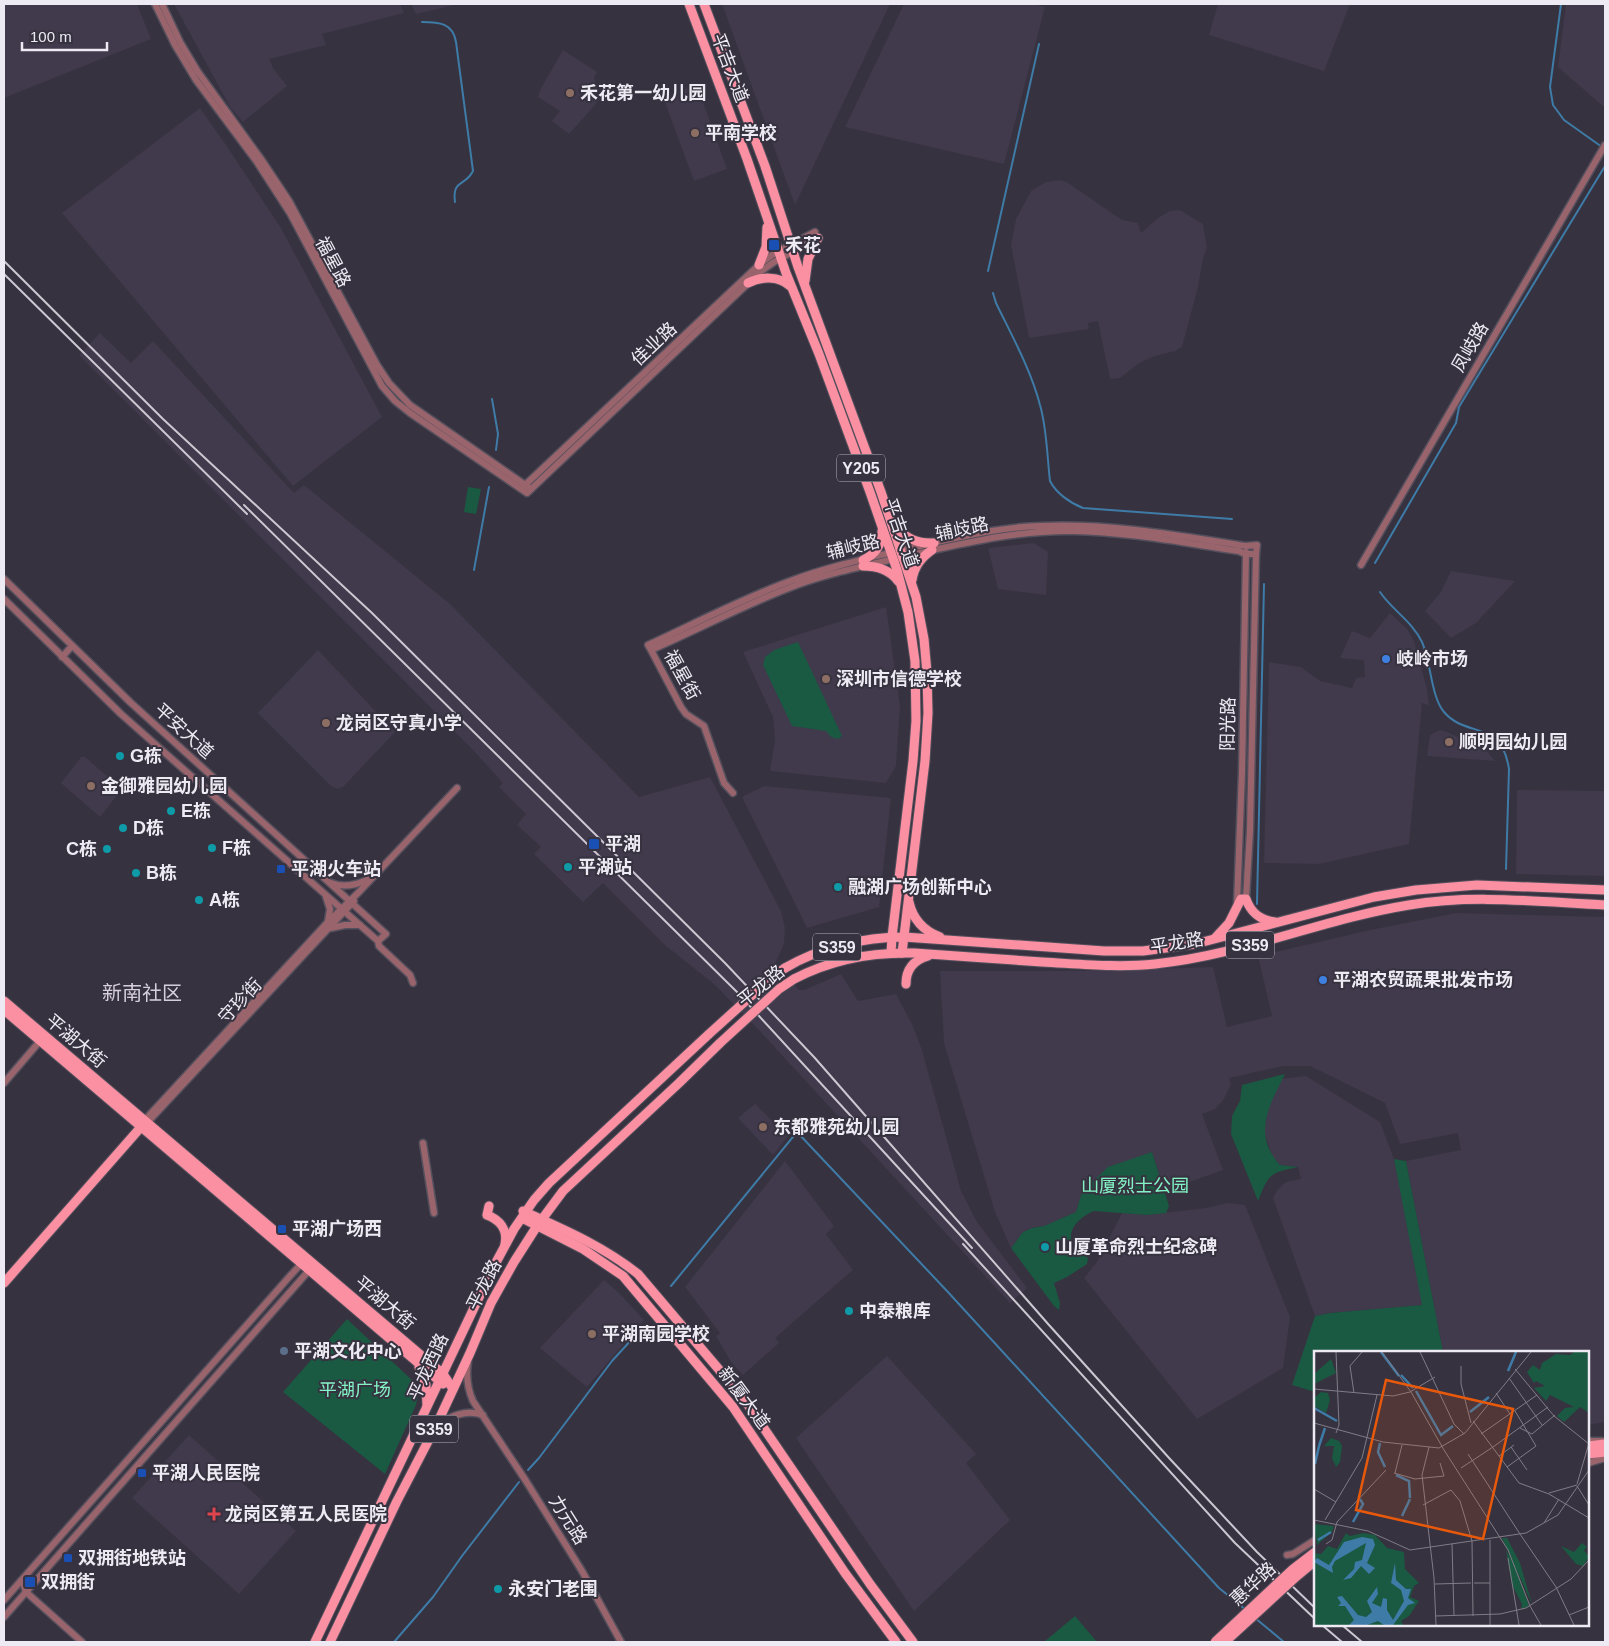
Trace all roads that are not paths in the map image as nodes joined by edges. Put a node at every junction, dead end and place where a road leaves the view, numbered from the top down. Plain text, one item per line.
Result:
1 (155, 4) edge
2 (162, 4) edge
3 (689, 4) edge
4 (704, 4) edge
5 (1605, 145) edge
6 (775, 193) junction
7 (760, 198) junction
8 (766, 215) junction
9 (816, 235) joint
10 (792, 248) junction
11 (779, 255) junction
12 (759, 265) junction
13 (748, 283) junction
14 (791, 287) junction
15 (806, 288) junction
16 (813, 307) junction
17 (801, 311) junction
18 (526, 489) junction
19 (891, 519) junction
20 (881, 525) junction
21 (1246, 546) junction
22 (933, 547) junction
23 (902, 554) junction
24 (1245, 554) junction
25 (1256, 554) junction
26 (892, 556) junction
27 (863, 563) junction
28 (1361, 565) dead end
29 (4, 579) edge
30 (912, 585) junction
31 (902, 588) junction
32 (4, 600) edge
33 (72, 646) junction
34 (62, 657) junction
35 (457, 788) dead end
36 (733, 793) dead end
37 (373, 878) junction
38 (330, 883) junction
39 (1605, 890) edge
40 (324, 893) junction
41 (908, 897) junction
42 (1246, 899) junction
43 (351, 902) junction
44 (1237, 903) junction
45 (1605, 905) edge
46 (343, 910) junction
47 (1281, 922) junction
48 (360, 925) junction
49 (328, 926) junction
50 (892, 937) junction
51 (904, 937) junction
52 (948, 940) junction
53 (1209, 940) junction
54 (378, 941) junction
55 (891, 953) junction
56 (902, 953) junction
57 (934, 954) junction
58 (413, 983) dead end
59 (906, 984) dead end
60 (4, 1001) edge
61 (4, 1010) edge
62 (40, 1041) junction
63 (4, 1082) edge
64 (144, 1123) junction
65 (423, 1143) dead end
66 (488, 1210) dead end
67 (434, 1213) dead end
68 (524, 1214) junction
69 (540, 1222) junction
70 (505, 1246) junction
71 (301, 1264) junction
72 (311, 1268) junction
73 (493, 1268) joint
74 (4, 1283) edge
75 (470, 1353) junction
76 (416, 1362) junction
77 (441, 1378) junction
78 (453, 1389) junction
79 (425, 1412) junction
80 (484, 1416) junction
81 (436, 1426) junction
82 (1589, 1441) edge
83 (1605, 1442) edge
84 (1589, 1446) edge
85 (1605, 1452) edge
86 (1589, 1454) edge
87 (1605, 1458) edge
88 (1589, 1463) edge
89 (1314, 1541) edge
90 (1314, 1553) edge
91 (1287, 1555) dead end
92 (1314, 1562) edge
93 (1314, 1568) edge
94 (1303, 1574) dead end
95 (22, 1580) junction
96 (26, 1592) junction
97 (4, 1600) edge
98 (4, 1617) edge
99 (82, 1642) edge
100 (315, 1642) edge
101 (330, 1642) edge
102 (621, 1642) edge
103 (896, 1642) edge
104 (913, 1642) edge
105 (1215, 1642) edge
106 (1225, 1642) edge

1 - 18 street, 福星路
2 - 18 street, 福星路
3 - 7 main road, 平吉大道 / Y205
4 - 6 main road, 平吉大道 / Y205
5 - 28 street, 凤岐路
6 - 7 main road
6 - 10 main road, 平吉大道 / Y205
7 - 8 main road, 平吉大道 / Y205
8 - 11 main road, 平吉大道 / Y205
8 - 12 main road
9 - 10 street, 佳业路
9 - 15 main road
10 - 11 street, 佳业路
10 - 15 main road, 平吉大道 / Y205
11 - 12 street, 佳业路
11 - 13 street, 佳业路
11 - 14 main road, 平吉大道 / Y205
12 - 18 street, 佳业路
13 - 14 main road
13 - 18 street, 佳业路
14 - 17 main road, 平吉大道 / Y205
15 - 16 main road, 平吉大道 / Y205
16 - 17 main road
16 - 19 main road, 平吉大道 / Y205
17 - 20 main road, 平吉大道 / Y205
19 - 22 main road
19 - 23 main road, 平吉大道 / Y205
20 - 26 main road, 平吉大道 / Y205
20 - 27 main road
21 - 22 street
21 - 24 street, 阳光路
21 - 25 street
22 - 23 street, 辅歧路
22 - 24 street, 辅歧路
22 - 30 main road
23 - 26 street, 辅岐路
23 - 30 main road, 平吉大道 / Y205
24 - 25 street, 辅歧路
24 - 44 street, 阳光路
25 - 42 street, 阳光路
26 - 27 street, 辅岐路
26 - 31 main road, 平吉大道 / Y205
27 - 31 main road
27 - 36 street, 福星街
29 - 33 street, 平安大道
30 - 41 main road, 平吉大道 / Y205
31 - 50 main road, 平吉大道 / Y205
32 - 34 street, 平安大道
33 - 34 street
33 - 38 street, 平安大道
34 - 40 street, 平安大道
35 - 37 street, 守珍街
37 - 38 street
37 - 43 street, 守珍街
38 - 43 street, 平安大道
39 - 47 main road, 平龙路 / S359
40 - 46 street, 平安大道
40 - 49 street
41 - 51 main road, 平吉大道 / Y205
41 - 52 main road
42 - 44 main road
42 - 47 main road
43 - 46 street, 守珍街
43 - 54 street, 平安大道
44 - 53 main road
45 - 57 main road, 平龙路 / S359
46 - 48 street, 平安大道
46 - 49 street, 守珍街
47 - 53 main road, 平龙路 / S359
48 - 49 street
48 - 54 street, 平安大道
49 - 64 street, 守珍街
50 - 51 main road, 平龙路 / S359
50 - 55 main road, 平吉大道 / Y205
50 - 68 main road, 平龙路 / S359, bridge
51 - 52 main road, 平龙路 / S359
51 - 56 main road, 平吉大道 / Y205
52 - 53 main road, 平龙路 / S359
54 - 58 street, 平安大道
55 - 56 main road, 平龙路 / S359
55 - 69 main road, 平龙路 / S359, bridge
56 - 57 main road, 平龙路 / S359
57 - 59 main road
60 - 64 main road, 平湖大街
61 - 62 main road, 平湖大街
62 - 63 street
62 - 64 main road, 平湖大街
64 - 71 main road, 平湖大街
64 - 72 main road, 平湖大街
64 - 74 main road, 守珍街
65 - 67 street
66 - 70 main road
68 - 69 main road, 新厦大道
68 - 70 main road, 平龙路 / S359
69 - 75 main road, 平龙路 / S359
69 - 103 main road, 新厦大道
69 - 104 main road, 新厦大道
70 - 73 main road, 平龙路 / S359
71 - 72 main road, 平湖大街
71 - 95 street
72 - 76 main road, 平湖大街
72 - 77 main road, 平湖大街
72 - 96 street
73 - 77 main road, 平龙西路 / S359
75 - 78 main road, 平龙路 / S359
75 - 80 street, 力元路
76 - 77 main road, 平湖大街
76 - 79 main road
77 - 78 main road, 平湖大街
77 - 79 main road, 平龙西路 / S359
78 - 81 main road, 平龙路 / S359
79 - 100 main road, 平龙西路 / S359
80 - 81 street
80 - 102 street, 力元路
81 - 101 main road, 平龙路 / S359
82 - 83 street
83 - 84 main road
85 - 86 main road
87 - 88 street
89 - 91 street
90 - 105 main road, 惠华路, bridge
92 - 106 main road, 惠华路, bridge
93 - 94 street
95 - 96 street
95 - 97 street
96 - 98 street
96 - 99 street

